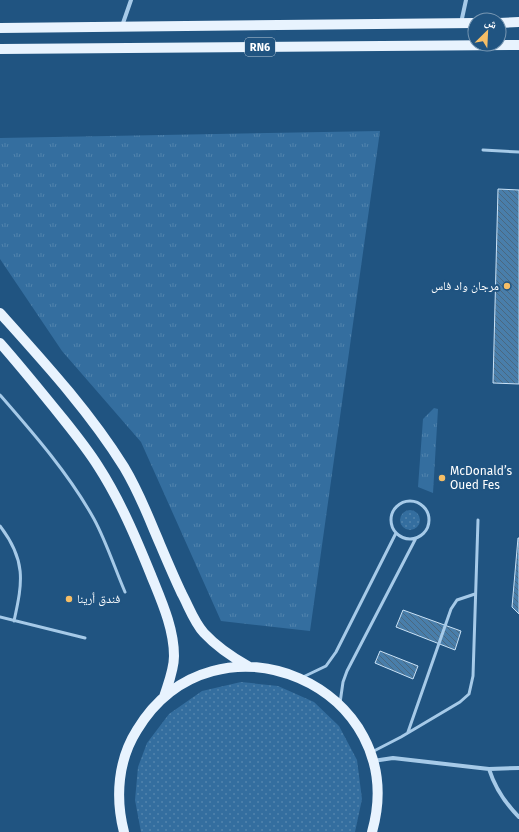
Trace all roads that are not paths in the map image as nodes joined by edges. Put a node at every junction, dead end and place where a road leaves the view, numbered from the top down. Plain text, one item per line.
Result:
1 (131, 0) edge
2 (466, 0) edge
3 (507, 22) edge
4 (519, 22) edge
5 (460, 23) junction
6 (467, 23) edge
7 (122, 26) junction
8 (0, 28) edge
9 (519, 45) edge
10 (0, 49) edge
11 (483, 150) dead end
12 (519, 152) edge
13 (0, 313) edge
14 (0, 343) edge
15 (0, 395) edge
16 (478, 520) dead end
17 (0, 526) edge
18 (396, 533) junction
19 (416, 538) junction
20 (125, 592) dead end
21 (476, 594) junction
22 (0, 617) edge
23 (14, 621) junction
24 (85, 638) dead end
25 (248, 666) junction
26 (301, 678) junction
27 (164, 697) junction
28 (340, 705) junction
29 (408, 732) junction
30 (372, 757) junction
31 (519, 768) edge
32 (489, 769) junction
33 (519, 817) edge
34 (124, 832) edge
35 (372, 832) edge

1 - 7 street
2 - 5 street
3 - 4 main road
5 - 6 main road, RN6
5 - 7 main road, RN6
7 - 8 main road, RN6
9 - 10 main road, RN6
11 - 12 lane
13 - 25 main road
14 - 27 main road
15 - 20 lane
16 - 21 lane
17 - 23 lane
18 - 19 lane
18 - 19 lane
18 - 26 lane
19 - 28 lane
21 - 29 lane
21 - 29 lane
22 - 23 lane
23 - 24 lane
25 - 26 main road
25 - 27 main road
26 - 28 main road
27 - 34 main road
28 - 30 main road
29 - 30 lane
30 - 32 street
30 - 35 main road
31 - 32 street
32 - 33 street

